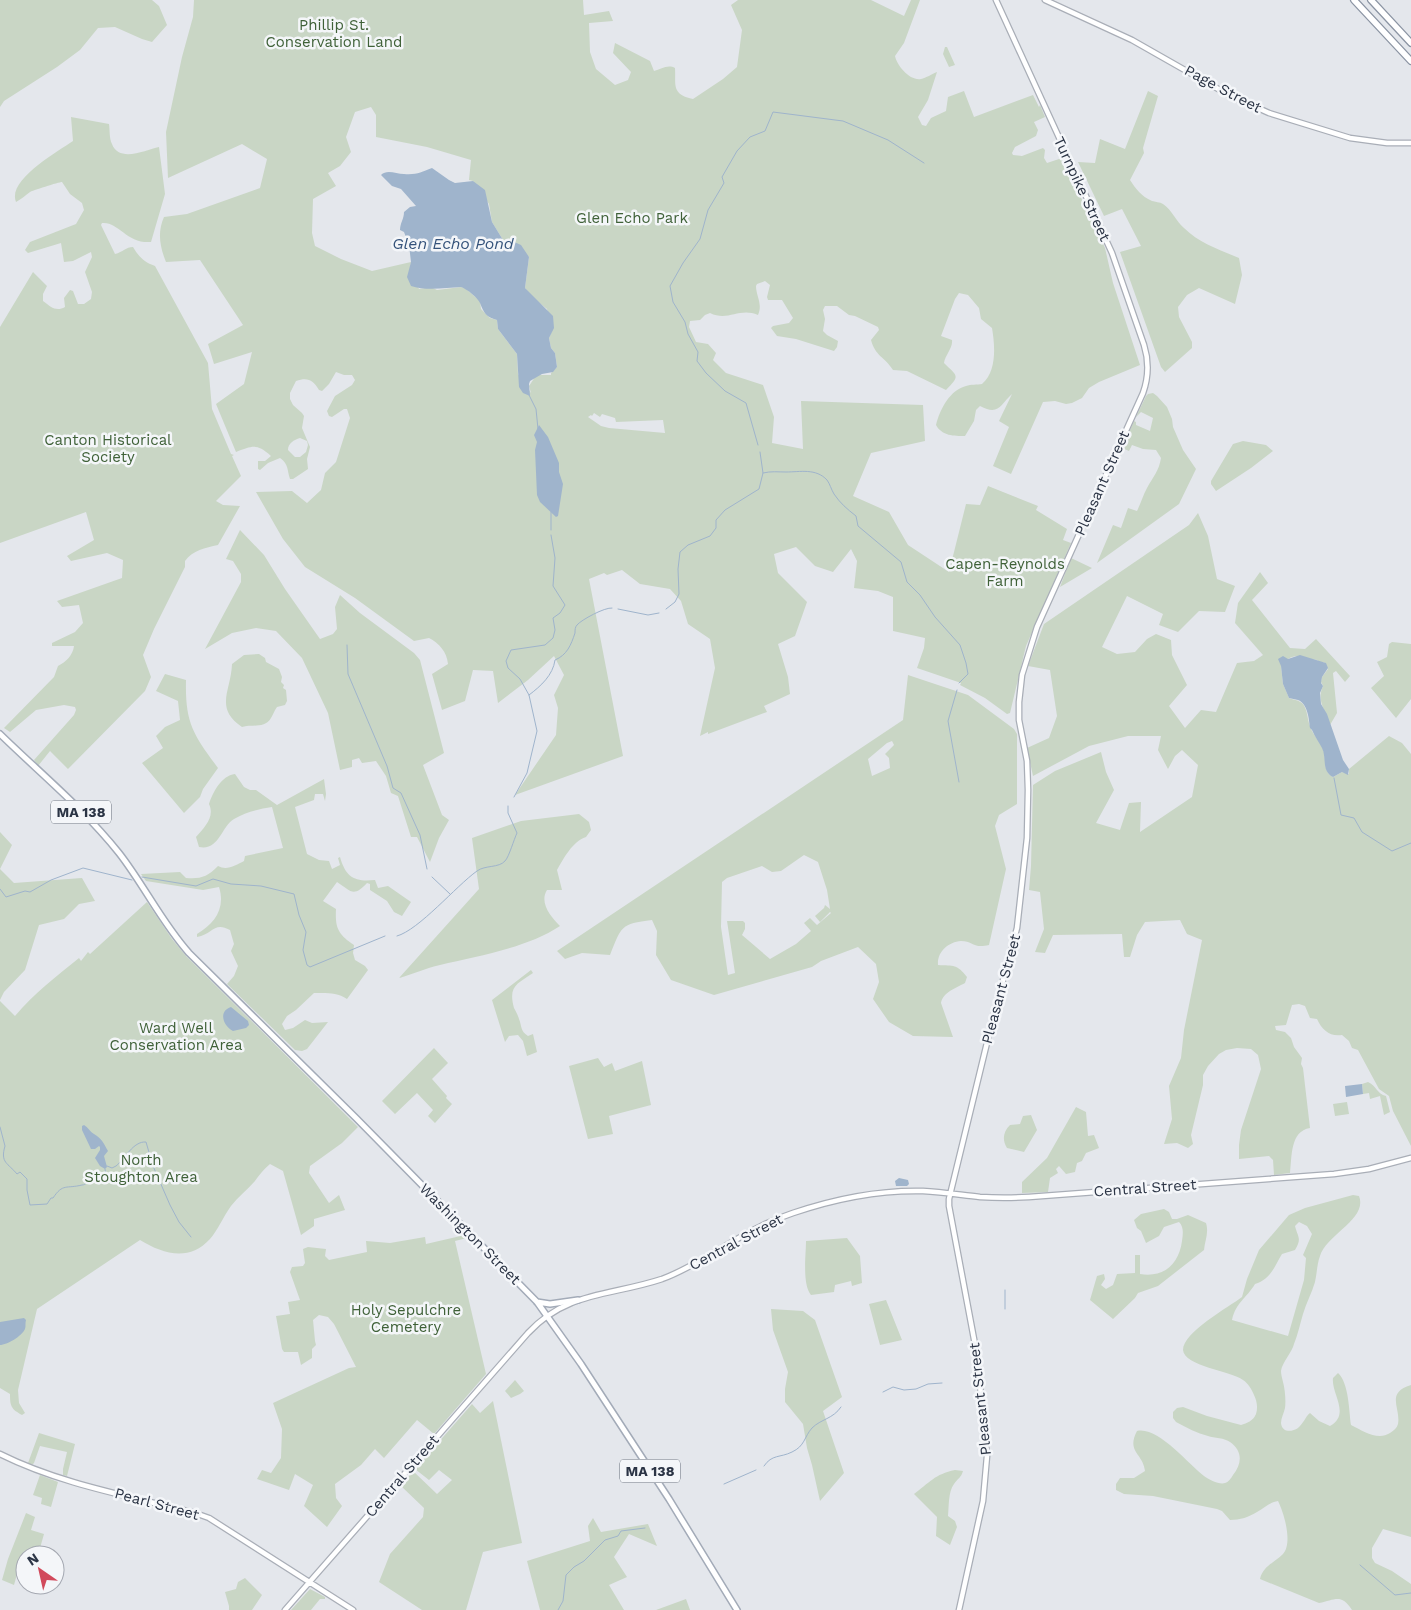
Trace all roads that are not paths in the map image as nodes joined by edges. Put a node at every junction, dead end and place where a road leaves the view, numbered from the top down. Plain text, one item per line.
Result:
1 (996, 0) edge
2 (1045, 0) edge
3 (1354, 0) edge
4 (1370, 0) edge
5 (1411, 44) edge
6 (1411, 61) edge
7 (1411, 143) edge
8 (1146, 384) joint
9 (0, 734) edge
10 (1411, 1158) edge
11 (950, 1194) junction
12 (578, 1300) junction
13 (537, 1302) junction
14 (547, 1315) junction
15 (0, 1454) edge
16 (308, 1582) junction
17 (285, 1610) edge
18 (353, 1610) edge
19 (737, 1610) edge
20 (959, 1610) edge

1 - 8 main road, Turnpike Street
2 - 7 main road, Page Street
3 - 6 highway
4 - 5 highway
8 - 11 main road, Pleasant Street
9 - 13 main road, Washington Street / MA 138
10 - 11 main road, Central Street
11 - 12 main road, Central Street
11 - 20 main road, Pleasant Street
12 - 13 main road
12 - 14 main road, Central Street
13 - 14 main road, Washington Street / MA 138
14 - 16 main road, Central Street
14 - 19 main road, Washington Street / MA 138
15 - 16 main road, Pearl Street
16 - 17 main road, Central Street
16 - 18 main road, Pearl Street

